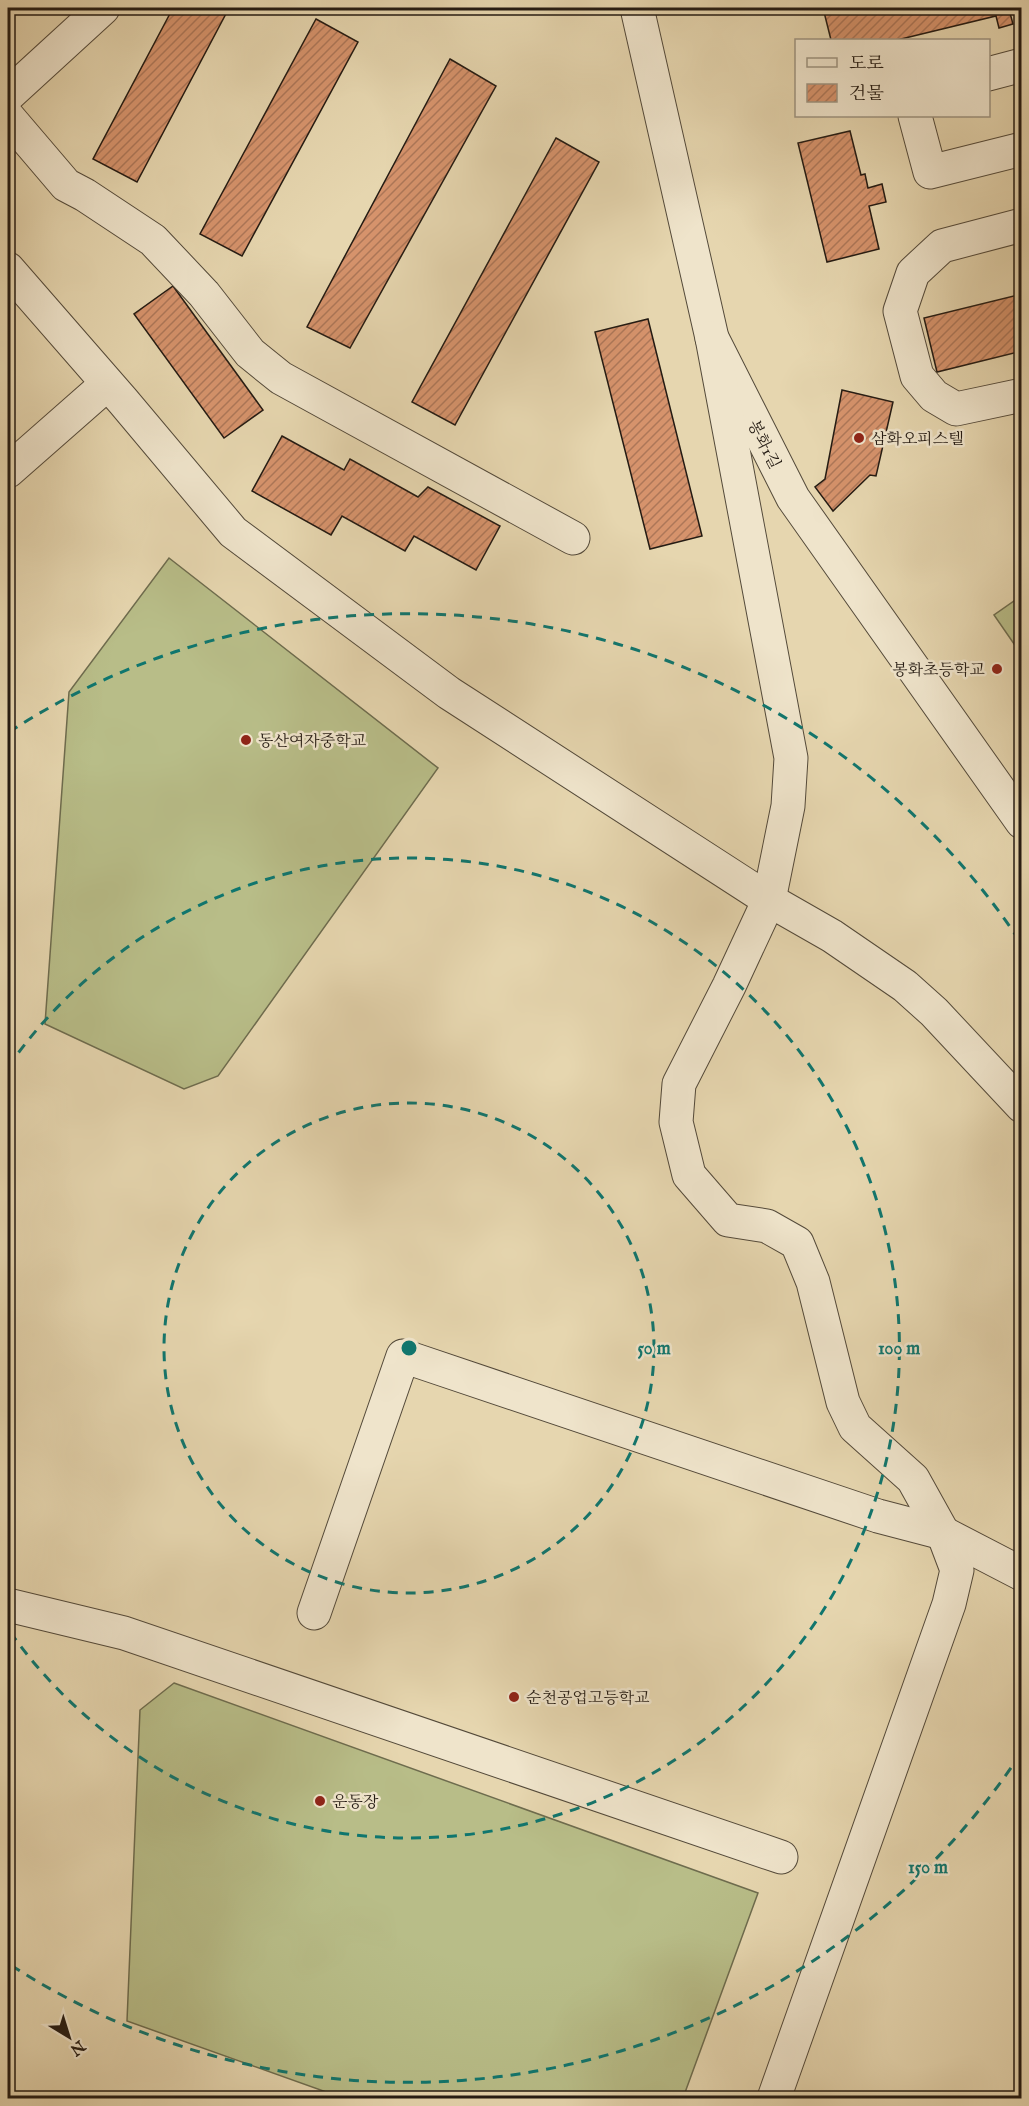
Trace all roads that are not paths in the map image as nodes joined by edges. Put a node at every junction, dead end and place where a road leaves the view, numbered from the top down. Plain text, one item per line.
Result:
1 (104, 8) edge
2 (637, 8) edge
3 (1022, 65) edge
4 (990, 73) edge
5 (8, 95) edge
6 (8, 117) edge
7 (915, 117) edge
8 (1022, 149) edge
9 (1022, 225) edge
10 (8, 269) edge
11 (712, 338) junction
12 (107, 384) junction
13 (1022, 395) edge
14 (8, 471) edge
15 (573, 538) dead end
16 (1022, 822) edge
17 (769, 900) junction
18 (1022, 1106) edge
19 (943, 1533) junction
20 (1022, 1574) edge
21 (8, 1605) edge
22 (314, 1613) dead end
23 (781, 1857) dead end
24 (774, 2098) edge

1 - 5 street
2 - 11 street, 봉화1길
3 - 4 street
6 - 15 street
7 - 8 street
9 - 13 street
10 - 12 street
11 - 16 street, 봉화1길
11 - 17 street
12 - 14 street
12 - 17 street
17 - 18 street
17 - 19 street
19 - 20 street
19 - 22 street
19 - 24 street
21 - 23 street

